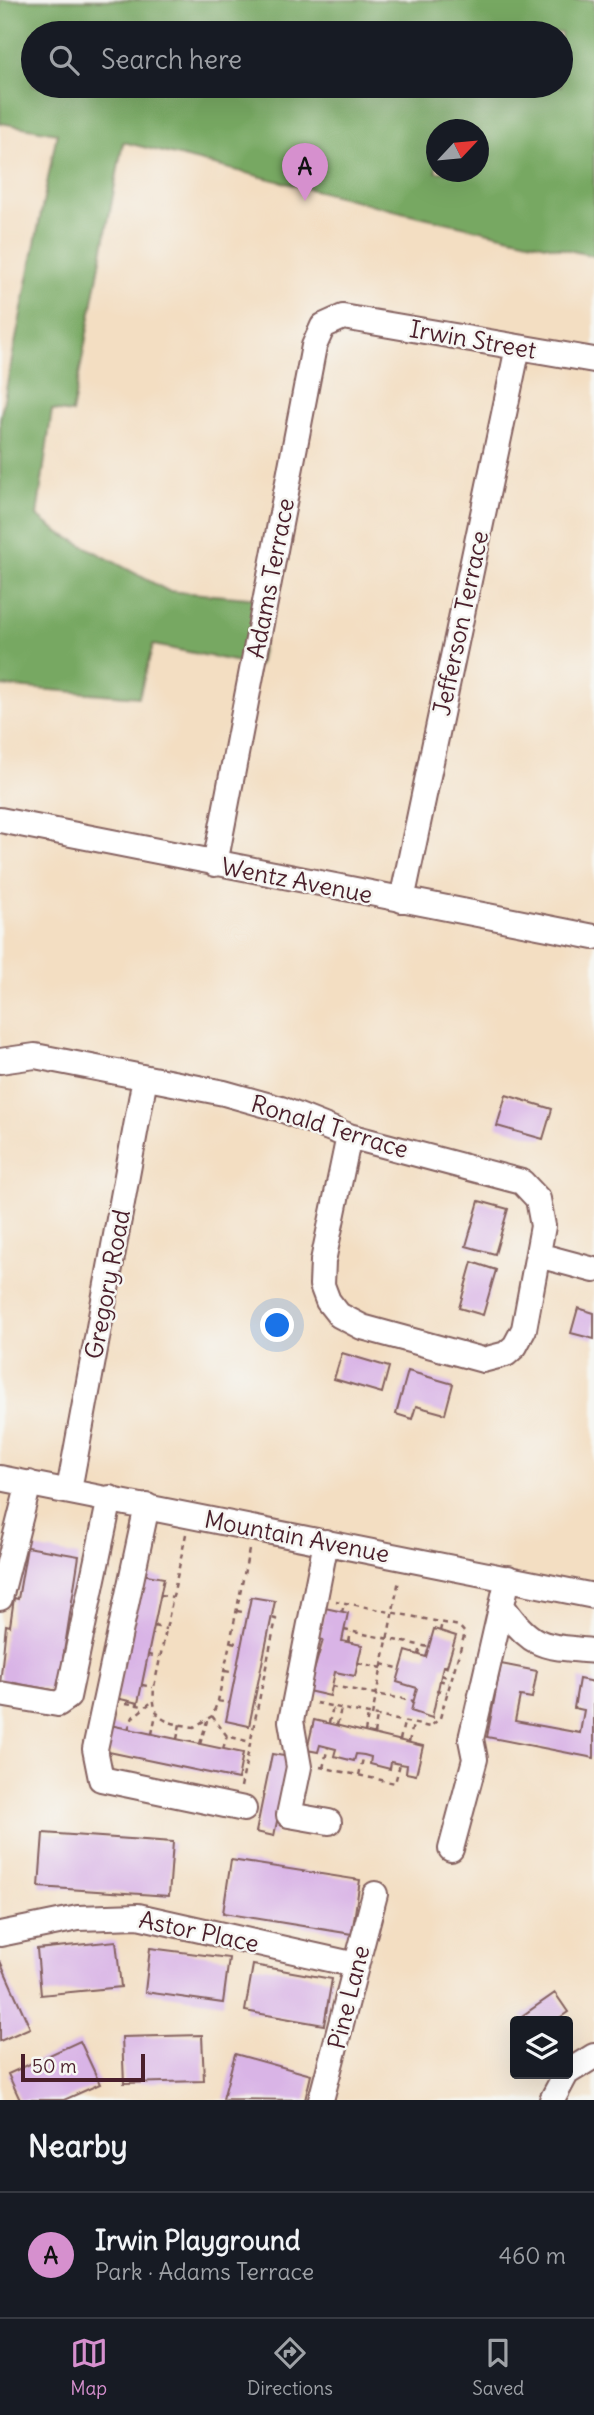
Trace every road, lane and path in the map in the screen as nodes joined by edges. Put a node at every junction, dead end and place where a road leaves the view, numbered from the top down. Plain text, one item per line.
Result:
1 (353, 319) joint
2 (518, 346) junction
3 (594, 360) edge
4 (0, 820) edge
5 (215, 864) junction
6 (402, 900) junction
7 (594, 937) edge
8 (0, 1061) edge
9 (145, 1078) junction
10 (349, 1136) junction
11 (538, 1255) junction
12 (594, 1270) edge
13 (0, 1478) edge
14 (29, 1483) junction
15 (69, 1490) junction
16 (110, 1498) junction
17 (147, 1506) junction
18 (186, 1534) dead end
19 (326, 1542) junction
20 (250, 1547) dead end
21 (400, 1576) dead end
22 (509, 1578) junction
23 (160, 1595) dead end
24 (594, 1596) edge
25 (173, 1597) junction
26 (316, 1597) junction
27 (0, 1598) edge
28 (344, 1603) junction
29 (503, 1607) junction
30 (237, 1611) junction
31 (342, 1612) dead end
32 (248, 1613) dead end
33 (393, 1613) junction
34 (271, 1618) dead end
35 (442, 1623) junction
36 (154, 1626) dead end
37 (166, 1629) junction
38 (344, 1630) dead end
39 (440, 1631) dead end
40 (351, 1632) junction
41 (387, 1639) junction
42 (231, 1642) junction
43 (349, 1642) dead end
44 (242, 1644) dead end
45 (421, 1646) junction
46 (453, 1646) dead end
47 (429, 1647) dead end
48 (460, 1648) junction
49 (594, 1651) edge
50 (148, 1655) dead end
51 (419, 1655) dead end
52 (160, 1657) junction
53 (358, 1663) dead end
54 (382, 1666) junction
55 (443, 1666) dead end
56 (401, 1669) dead end
57 (454, 1669) junction
58 (225, 1671) junction
59 (236, 1673) dead end
60 (441, 1675) dead end
61 (451, 1678) junction
62 (439, 1680) dead end
63 (450, 1683) junction
64 (142, 1685) dead end
65 (332, 1686) dead end
66 (154, 1687) junction
67 (436, 1690) dead end
68 (447, 1693) junction
69 (0, 1694) edge
70 (377, 1694) junction
71 (296, 1699) junction
72 (153, 1701) junction
73 (218, 1701) junction
74 (414, 1701) dead end
75 (437, 1702) dead end
76 (229, 1703) dead end
77 (444, 1703) junction
78 (332, 1707) junction
79 (341, 1709) junction
80 (156, 1714) junction
81 (370, 1715) junction
82 (212, 1716) junction
83 (377, 1717) junction
84 (207, 1721) junction
85 (329, 1723) dead end
86 (404, 1723) junction
87 (180, 1724) junction
88 (337, 1725) dead end
89 (413, 1725) junction
90 (128, 1729) dead end
91 (365, 1732) dead end
92 (152, 1734) dead end
93 (373, 1734) dead end
94 (227, 1736) junction
95 (177, 1739) dead end
96 (400, 1740) dead end
97 (251, 1742) junction
98 (409, 1742) dead end
99 (200, 1744) dead end
100 (328, 1747) dead end
101 (223, 1749) dead end
102 (363, 1755) dead end
103 (400, 1764) dead end
104 (311, 1767) junction
105 (359, 1775) junction
106 (243, 1798) joint
107 (329, 1822) dead end
108 (451, 1849) dead end
109 (375, 1894) dead end
110 (0, 1934) edge
111 (356, 1965) junction
112 (594, 2056) edge
113 (573, 2069) edge
114 (564, 2079) edge
115 (321, 2100) edge
116 (552, 2100) edge

1 - 2 street, Irwin Street
1 - 5 street, Adams Terrace
2 - 3 street, Irwin Street
2 - 6 street, Jefferson Terrace
4 - 5 street, Wentz Avenue
5 - 6 street, Wentz Avenue
6 - 7 street, Wentz Avenue
8 - 9 street, Ronald Terrace
9 - 10 street, Ronald Terrace
9 - 15 street, Gregory Road
10 - 11 street, Ronald Terrace
10 - 11 street
11 - 12 street
13 - 14 street, Mountain Avenue
14 - 15 street, Mountain Avenue
14 - 27 street
15 - 16 street, Mountain Avenue
16 - 17 street, Mountain Avenue
16 - 69 street
17 - 19 street, Mountain Avenue
17 - 106 street
18 - 25 path
19 - 22 street, Mountain Avenue
19 - 26 street
20 - 30 path
21 - 33 path
22 - 24 street, Mountain Avenue
22 - 29 street
23 - 25 path
25 - 37 path
26 - 28 path
26 - 71 street
28 - 31 path
28 - 33 path
29 - 49 street
29 - 108 street
30 - 32 path
30 - 42 path
33 - 35 path
33 - 41 path
34 - 97 path
35 - 39 path
35 - 48 path
36 - 37 path
37 - 52 path
38 - 40 path
40 - 41 path
40 - 43 path
41 - 45 path
41 - 54 path
42 - 44 path
42 - 58 path
45 - 47 path
45 - 51 path
46 - 48 path
48 - 57 path
50 - 52 path
52 - 66 path
53 - 54 path
54 - 56 path
54 - 70 path
55 - 57 path
57 - 61 path
58 - 59 path
58 - 73 path
60 - 61 path
61 - 63 path
62 - 63 path
63 - 68 path
64 - 66 path
65 - 70 path
66 - 72 path
67 - 68 path
68 - 77 path
70 - 74 path
70 - 81 path
71 - 78 path
71 - 104 street
72 - 80 path
72 - 90 path
73 - 76 path
73 - 82 path
75 - 77 path
77 - 89 path
78 - 79 path
78 - 85 path
79 - 81 path
79 - 88 path
80 - 87 path
80 - 92 path
81 - 83 path
81 - 91 path
82 - 84 path
82 - 94 path
83 - 86 path
83 - 93 path
84 - 87 path
84 - 99 path
86 - 89 path
86 - 96 path
87 - 95 path
89 - 98 path
94 - 97 path
94 - 101 path
97 - 106 path
100 - 104 path
102 - 105 path
103 - 105 path
104 - 105 path
104 - 107 street
109 - 111 street, Pine Lane
110 - 111 street, Astor Place
111 - 115 street, Pine Lane
112 - 113 street
114 - 116 street

